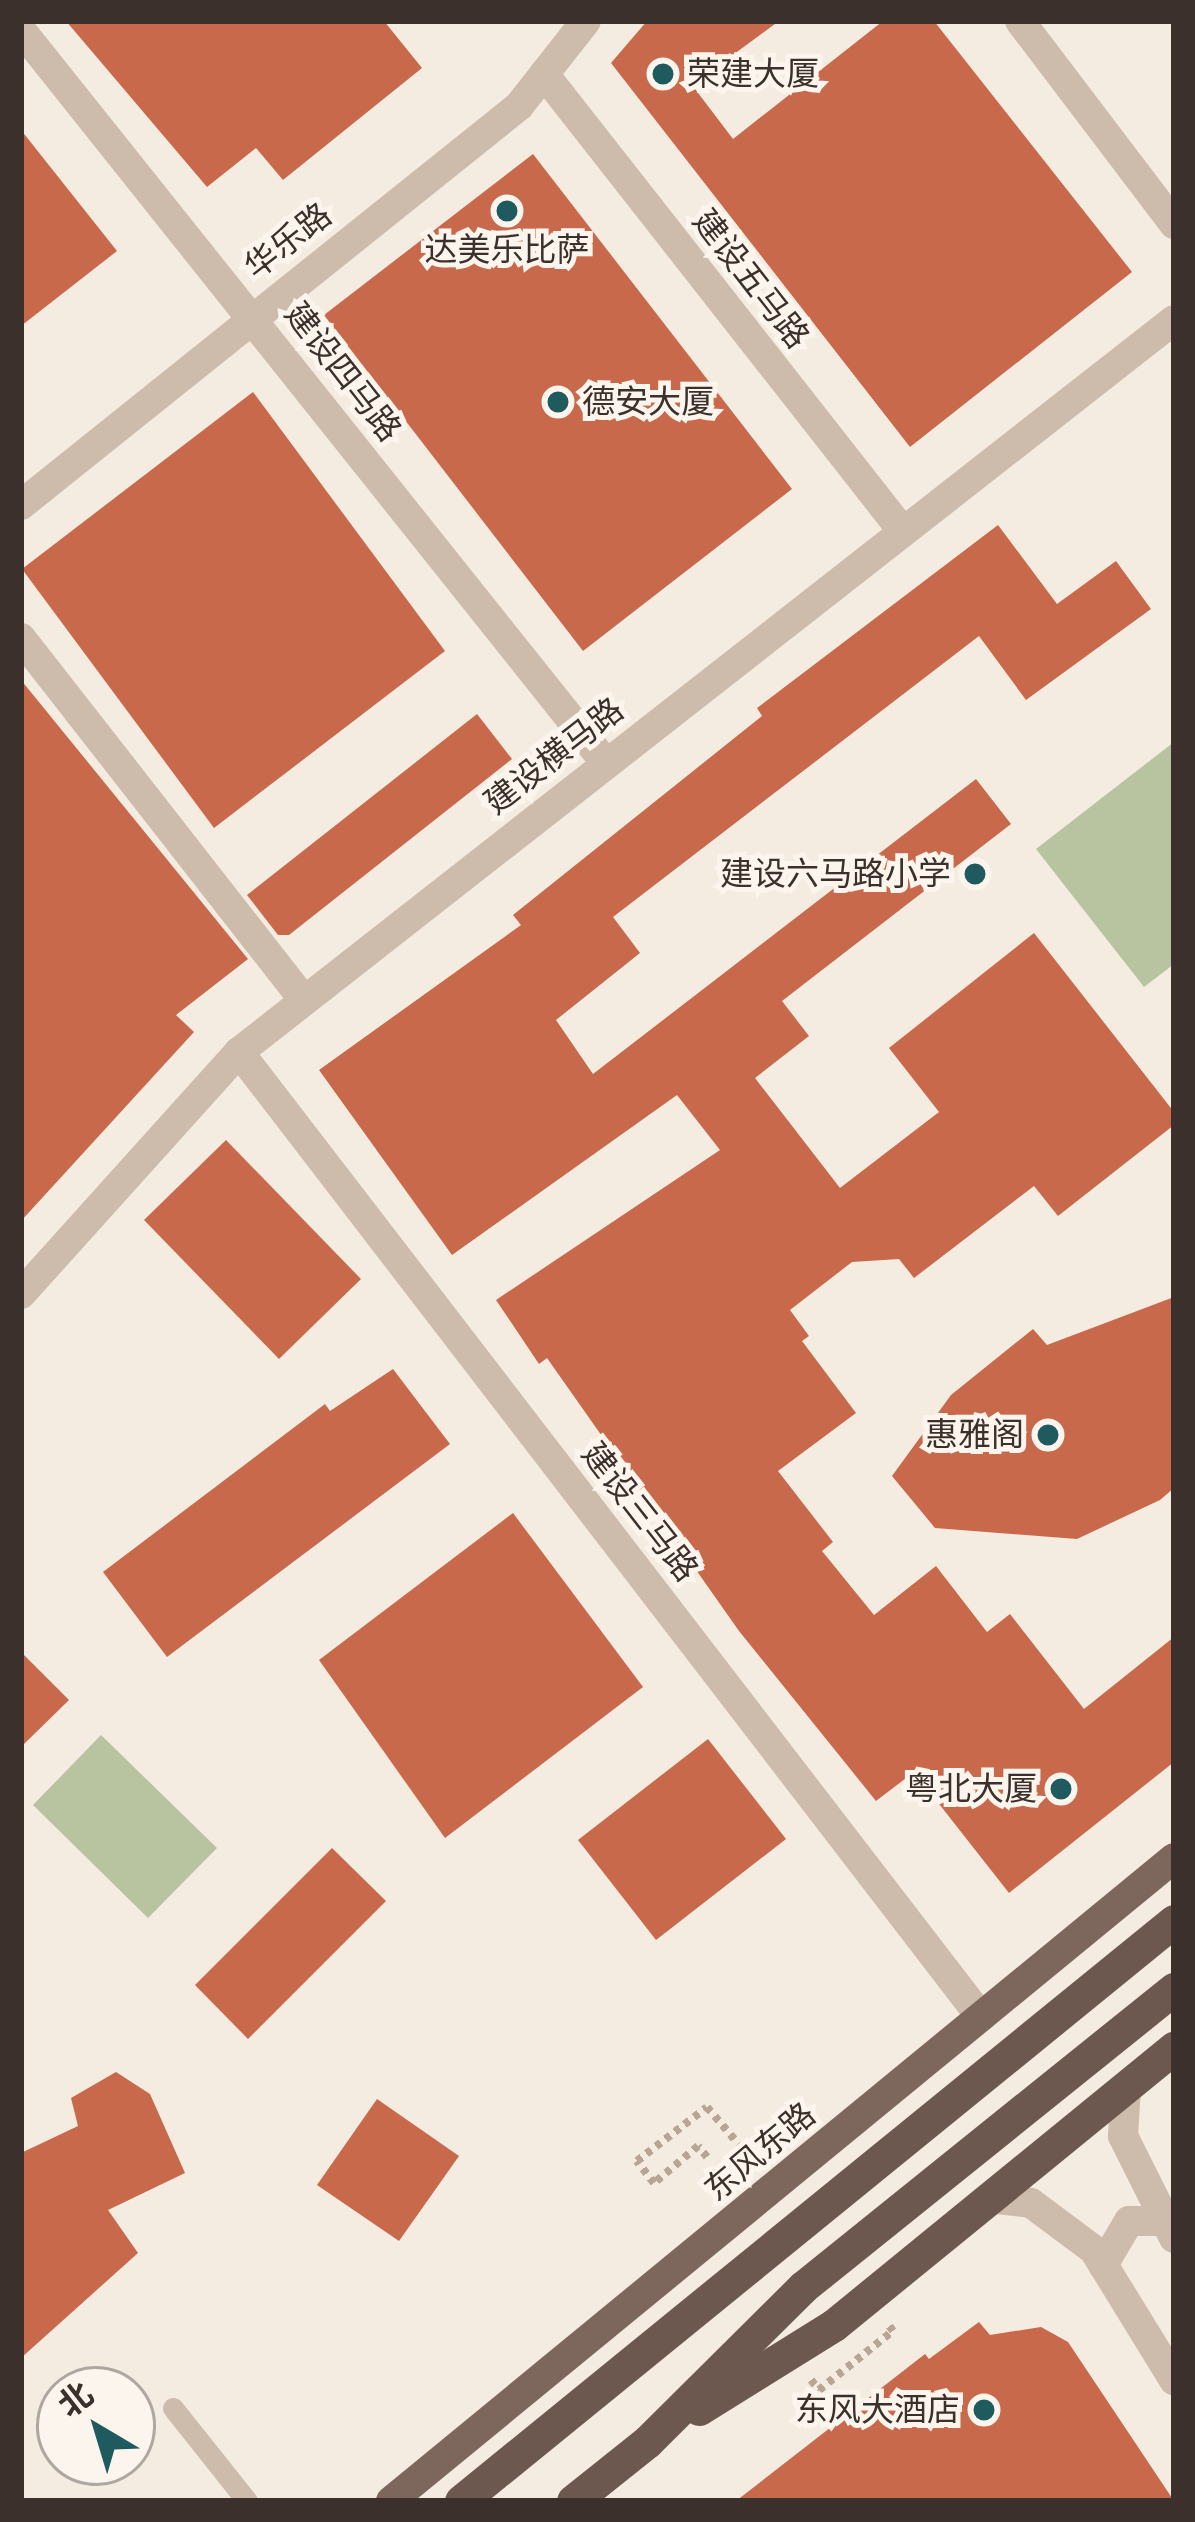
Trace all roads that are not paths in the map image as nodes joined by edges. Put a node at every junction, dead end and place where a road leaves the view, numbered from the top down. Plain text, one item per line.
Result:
1 (586, 21) edge
2 (1020, 21) edge
3 (21, 30) edge
4 (544, 74) junction
5 (1174, 224) edge
6 (253, 315) junction
7 (1174, 320) edge
8 (21, 505) edge
9 (901, 529) junction
10 (21, 638) edge
11 (605, 762) junction
12 (304, 1000) junction
13 (239, 1052) junction
14 (21, 1294) edge
15 (1174, 1858) edge
16 (1174, 1921) edge
17 (1174, 1989) edge
18 (981, 2017) junction
19 (1174, 2048) edge
20 (1126, 2087) junction
21 (989, 2198) junction
22 (1169, 2229) edge
23 (1103, 2265) junction
24 (1174, 2380) edge
25 (172, 2408) dead end
26 (647, 2442) junction
27 (247, 2501) edge
28 (391, 2501) edge
29 (461, 2501) edge
30 (573, 2501) edge

1 - 4 street, 华乐路
2 - 5 street
3 - 6 street, 建设四马路
4 - 6 street, 华乐路
4 - 9 street, 建设五马路
6 - 8 street, 华乐路
6 - 11 street, 建设四马路
7 - 9 street, 建设横马路
9 - 11 street, 建设横马路
10 - 12 street
11 - 12 street, 建设横马路
12 - 13 street, 建设横马路
13 - 14 street, 建设横马路
13 - 18 street, 建设三马路
15 - 18 main road, 东风东路
16 - 29 highway
17 - 26 highway
18 - 28 main road, 东风东路
19 - 20 highway
20 - 21 highway
20 - 22 street
21 - 23 street
21 - 26 highway
22 - 23 street
23 - 24 street
25 - 27 lane
26 - 30 highway

